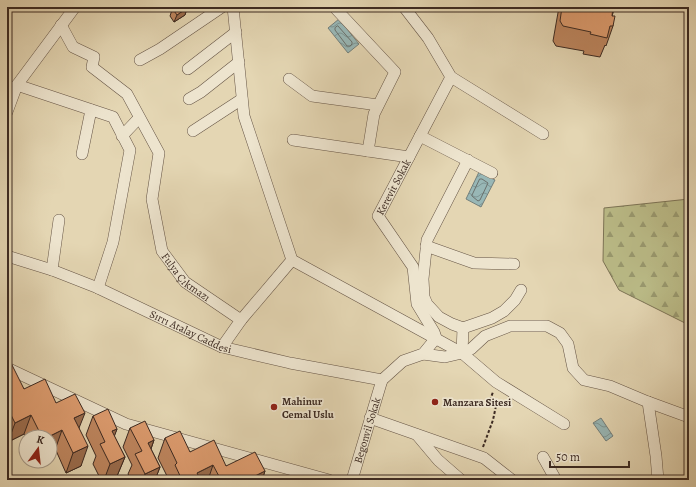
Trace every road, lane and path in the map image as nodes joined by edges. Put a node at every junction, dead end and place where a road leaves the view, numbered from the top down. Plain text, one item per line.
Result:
1 (75, 7) edge
2 (222, 7) edge
3 (233, 7) edge
4 (404, 7) edge
5 (336, 9) dead end
6 (61, 25) junction
7 (236, 32) junction
8 (140, 60) dead end
9 (239, 62) junction
10 (188, 69) dead end
11 (451, 78) junction
12 (289, 79) dead end
13 (17, 85) junction
14 (190, 99) dead end
15 (242, 99) junction
16 (378, 105) junction
17 (91, 110) junction
18 (7, 112) edge
19 (139, 118) junction
20 (193, 131) dead end
21 (543, 134) dead end
22 (122, 136) junction
23 (420, 136) junction
24 (293, 140) dead end
25 (368, 151) junction
26 (82, 154) dead end
27 (409, 157) junction
28 (468, 160) junction
29 (492, 173) dead end
30 (59, 220) dead end
31 (426, 246) junction
32 (7, 256) edge
33 (292, 260) junction
34 (514, 264) dead end
35 (52, 270) junction
36 (98, 288) junction
37 (521, 290) dead end
38 (241, 320) junction
39 (463, 328) junction
40 (436, 338) junction
41 (222, 347) junction
42 (423, 354) junction
43 (462, 354) junction
44 (7, 368) edge
45 (382, 380) junction
46 (496, 382) junction
47 (648, 402) junction
48 (689, 417) edge
49 (370, 418) junction
50 (564, 424) dead end
51 (417, 435) junction
52 (480, 456) junction
53 (543, 457) dead end
54 (329, 480) edge
55 (352, 480) edge
56 (461, 480) edge
57 (512, 480) edge
58 (556, 480) edge
59 (658, 480) edge

1 - 6 street
2 - 8 street
3 - 7 street
4 - 11 street
5 - 16 street
6 - 13 street
6 - 19 street, Fulya Çıkmazı
7 - 9 street
7 - 10 street
9 - 14 street
9 - 15 street
11 - 21 street
11 - 23 street, Kerevit Sokak
12 - 16 street
13 - 17 street
13 - 18 street
15 - 20 street
15 - 33 street
16 - 25 street
17 - 22 street
17 - 26 street
19 - 22 street
19 - 38 street, Fulya Çıkmazı
22 - 36 street
23 - 27 street, Kerevit Sokak
23 - 28 street
24 - 25 street
25 - 27 street
27 - 40 street, Kerevit Sokak
28 - 29 street
28 - 31 street
30 - 35 street
31 - 34 street
31 - 39 street
32 - 35 street, Sırrı Atalay Caddesi
33 - 38 street
33 - 40 street
35 - 36 street, Sırrı Atalay Caddesi
36 - 41 street, Sırrı Atalay Caddesi
37 - 39 street
38 - 41 street
39 - 43 street
40 - 42 street
40 - 43 street
41 - 45 street, Sırrı Atalay Caddesi
42 - 43 street
42 - 45 street
43 - 46 street
43 - 47 street
44 - 54 street
45 - 49 street, Begonvil Sokak
46 - 50 street
46 - 52 path
47 - 48 street
47 - 59 street
49 - 51 street
49 - 55 street, Begonvil Sokak
51 - 52 street
51 - 56 street
52 - 57 street
53 - 58 street

